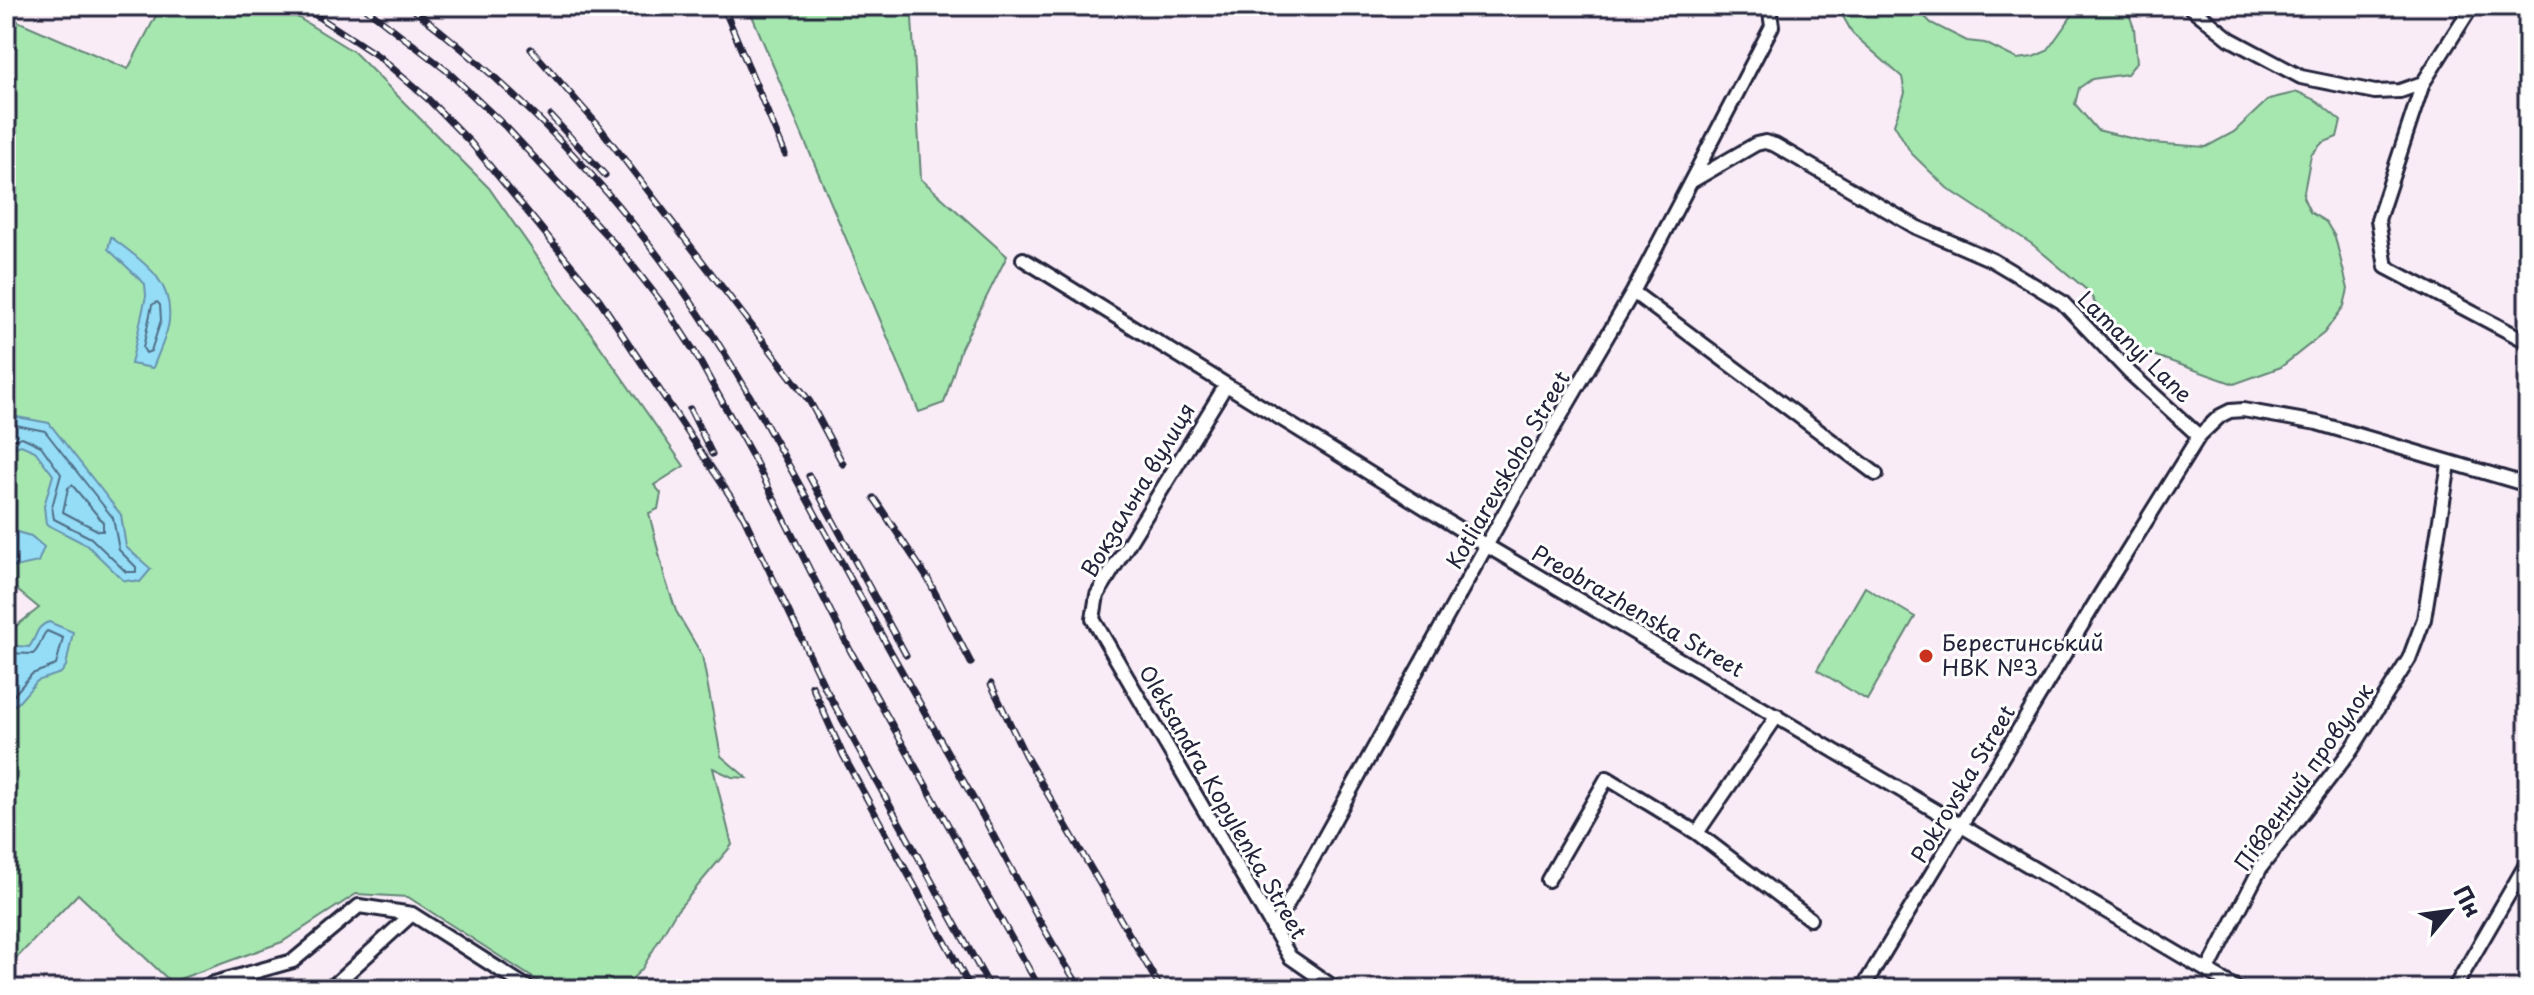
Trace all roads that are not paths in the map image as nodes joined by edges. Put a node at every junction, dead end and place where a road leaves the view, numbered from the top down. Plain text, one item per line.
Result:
1 (1769, 6) edge
2 (2189, 6) edge
3 (2472, 6) edge
4 (2423, 83) junction
5 (1692, 181) junction
6 (1023, 259) dead end
7 (1633, 292) junction
8 (2528, 342) edge
9 (1226, 385) junction
10 (2199, 436) junction
11 (2449, 464) junction
12 (1876, 474) dead end
13 (2528, 485) edge
14 (1487, 546) junction
15 (1093, 619) joint
16 (1777, 716) junction
17 (1963, 824) junction
18 (1697, 833) junction
19 (2528, 861) edge
20 (1548, 880) dead end
21 (412, 914) junction
22 (1810, 919) dead end
23 (1273, 930) junction
24 (2208, 970) junction
25 (200, 989) edge
26 (330, 989) edge
27 (530, 989) edge
28 (1336, 989) edge
29 (1862, 989) edge
30 (2238, 989) edge
31 (2454, 989) edge

1 - 5 street, Kotliarevskoho Street
2 - 4 street
3 - 4 street
4 - 8 street
5 - 7 street, Kotliarevskoho Street
5 - 10 street, Lamanyi Lane
6 - 9 street, Preobrazhenska Street
7 - 12 street
7 - 14 street, Kotliarevskoho Street
9 - 14 street, Preobrazhenska Street
9 - 15 street, Вокзальна вулиця
10 - 11 street, Lamanyi Lane
10 - 17 street, Pokrovska Street
11 - 13 street, Lamanyi Lane
11 - 24 street, Південний провулок
14 - 16 street, Preobrazhenska Street
14 - 23 street, Kotliarevskoho Street
15 - 23 street, Oleksandra Kopylenka Street
16 - 17 street, Preobrazhenska Street
16 - 18 street
17 - 24 street, Preobrazhenska Street
17 - 29 street, Pokrovska Street
18 - 20 street
18 - 22 street
19 - 31 street
21 - 25 street
21 - 26 street
21 - 27 street
23 - 28 street, Oleksandra Kopylenka Street
24 - 30 street, Preobrazhenska Street

